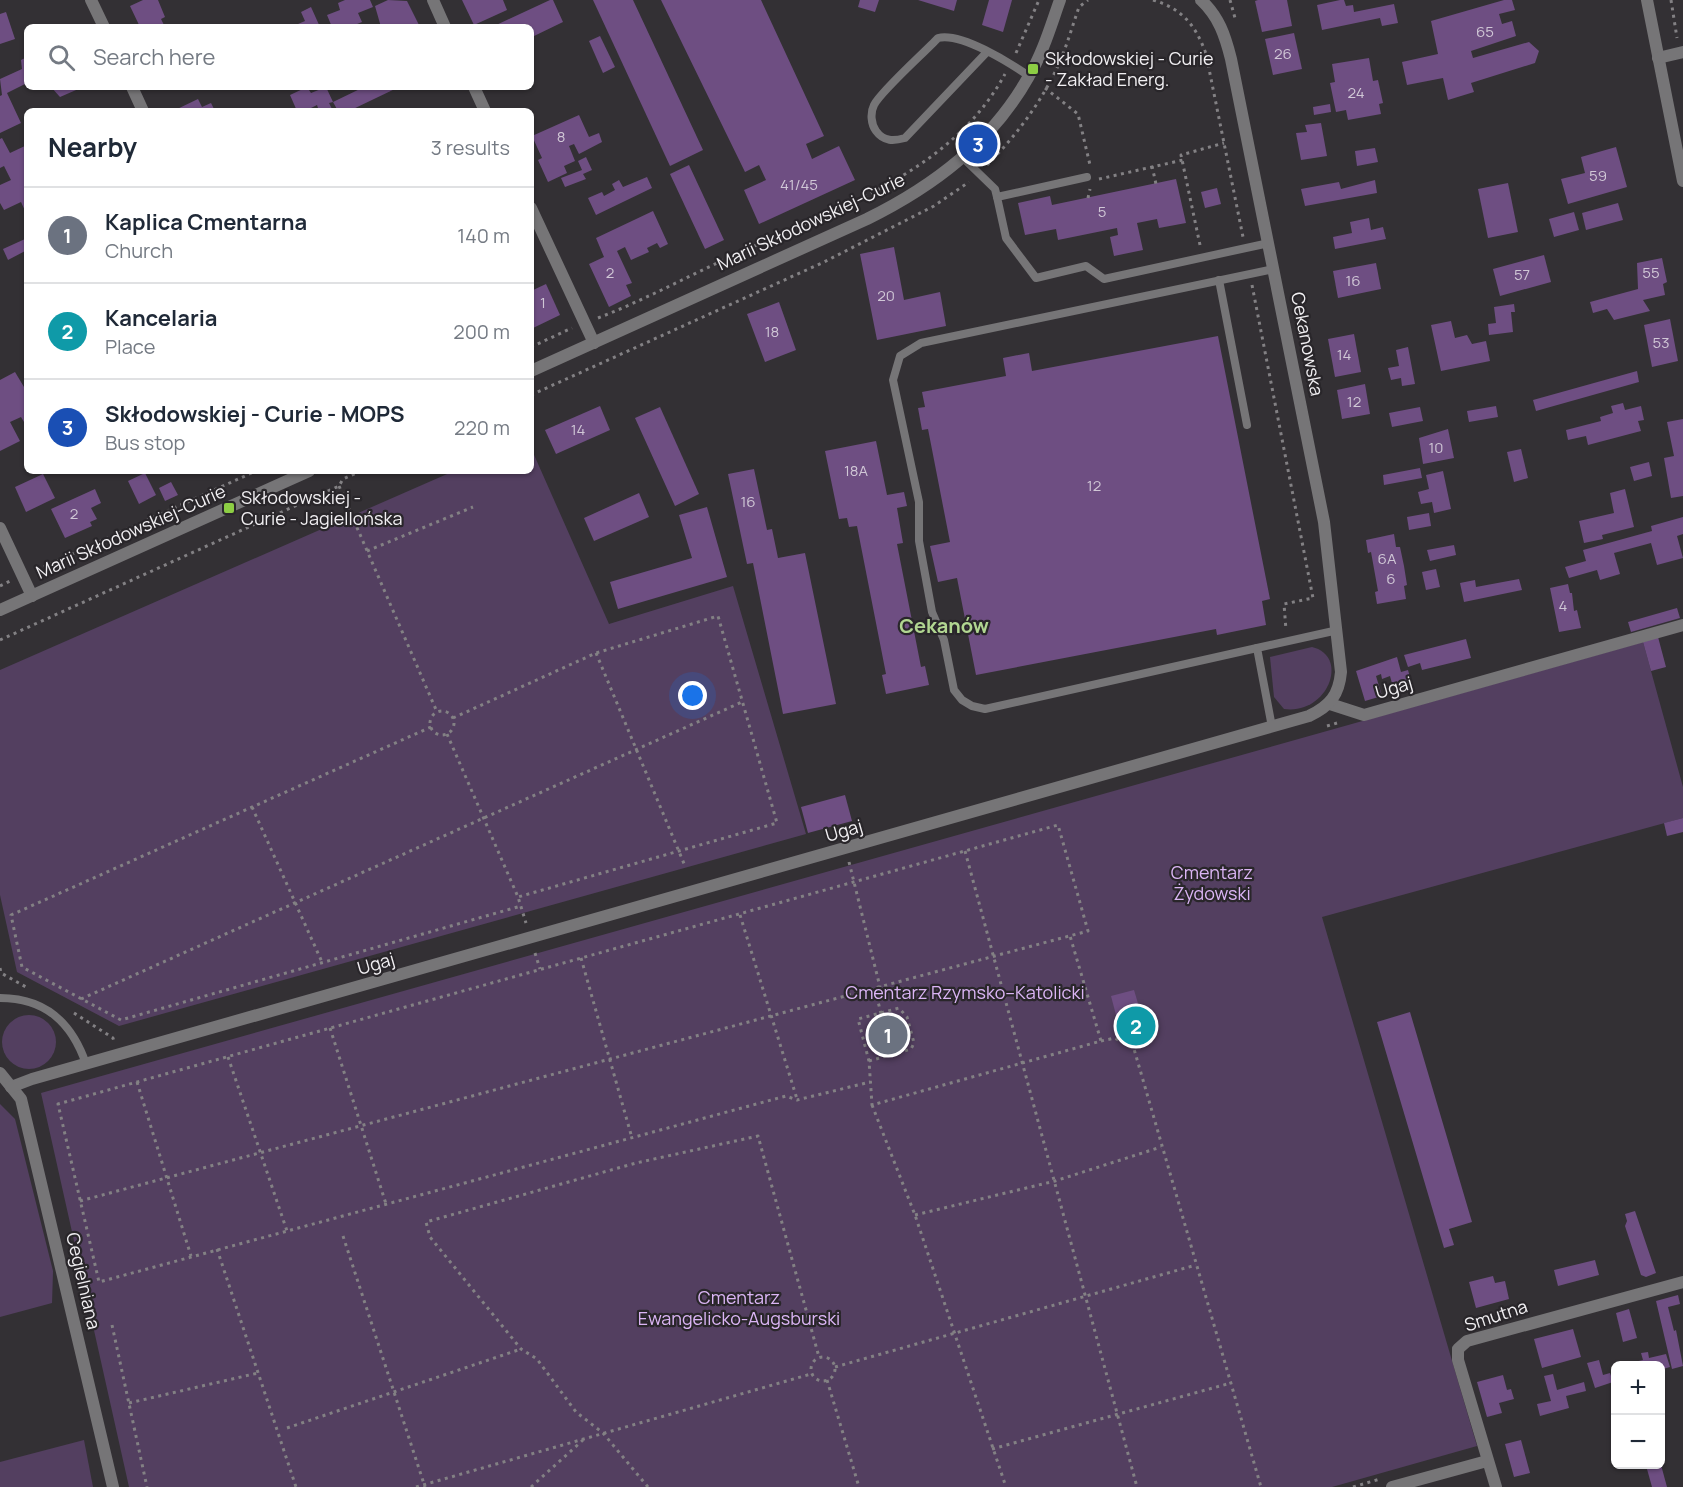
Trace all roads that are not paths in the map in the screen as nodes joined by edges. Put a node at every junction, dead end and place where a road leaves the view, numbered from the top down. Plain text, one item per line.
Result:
1 (91, 0) edge
2 (433, 0) edge
3 (1060, 0) edge
4 (1201, 0) edge
5 (1647, 0) edge
6 (103, 24) edge
7 (444, 24) edge
8 (1683, 52) edge
9 (986, 53) junction
10 (1658, 58) junction
11 (1029, 76) junction
12 (133, 90) edge
13 (475, 90) edge
14 (142, 108) edge
15 (484, 108) edge
16 (963, 157) junction
17 (1089, 173) road end
18 (1683, 181) edge
19 (997, 197) junction
20 (534, 214) edge
21 (1269, 243) junction
22 (1274, 269) junction
23 (1219, 280) junction
24 (594, 343) junction
25 (534, 370) edge
26 (1247, 424) dead end
27 (302, 474) edge
28 (0, 528) edge
29 (32, 596) junction
30 (0, 610) edge
31 (1683, 625) edge
32 (1338, 630) junction
33 (1257, 648) junction
34 (1330, 704) junction
35 (1272, 727) junction
36 (0, 998) edge
37 (86, 1064) junction
38 (0, 1073) edge
39 (11, 1087) junction
40 (1683, 1282) edge
41 (1487, 1461) junction
42 (113, 1487) edge
43 (1392, 1487) edge
44 (1496, 1487) edge

1 - 6 street
2 - 7 street
3 - 11 street, Marii Skłodowskiej-Curie
4 - 21 street, Cekanowska
5 - 10 street
8 - 10 street
9 - 9 lane
9 - 11 lane
10 - 18 street
11 - 16 street, Marii Skłodowskiej-Curie
12 - 14 street
13 - 15 street
16 - 19 lane
16 - 24 street, Marii Skłodowskiej-Curie
17 - 19 lane
19 - 21 lane
20 - 24 street
21 - 22 street, Cekanowska
22 - 23 lane
22 - 32 street, Cekanowska
23 - 26 lane
23 - 33 lane
24 - 25 street, Marii Skłodowskiej-Curie
27 - 29 street, Marii Skłodowskiej-Curie
28 - 29 street
29 - 30 street, Marii Skłodowskiej-Curie
31 - 34 street, Ugaj
32 - 33 lane
32 - 34 street, Cekanowska
33 - 35 lane
34 - 35 street, Ugaj
35 - 37 street, Ugaj
36 - 37 lane
37 - 39 street, Ugaj
38 - 39 street, Cegielniana
39 - 42 street, Cegielniana
40 - 41 street, Smutna
41 - 43 street
41 - 44 street

